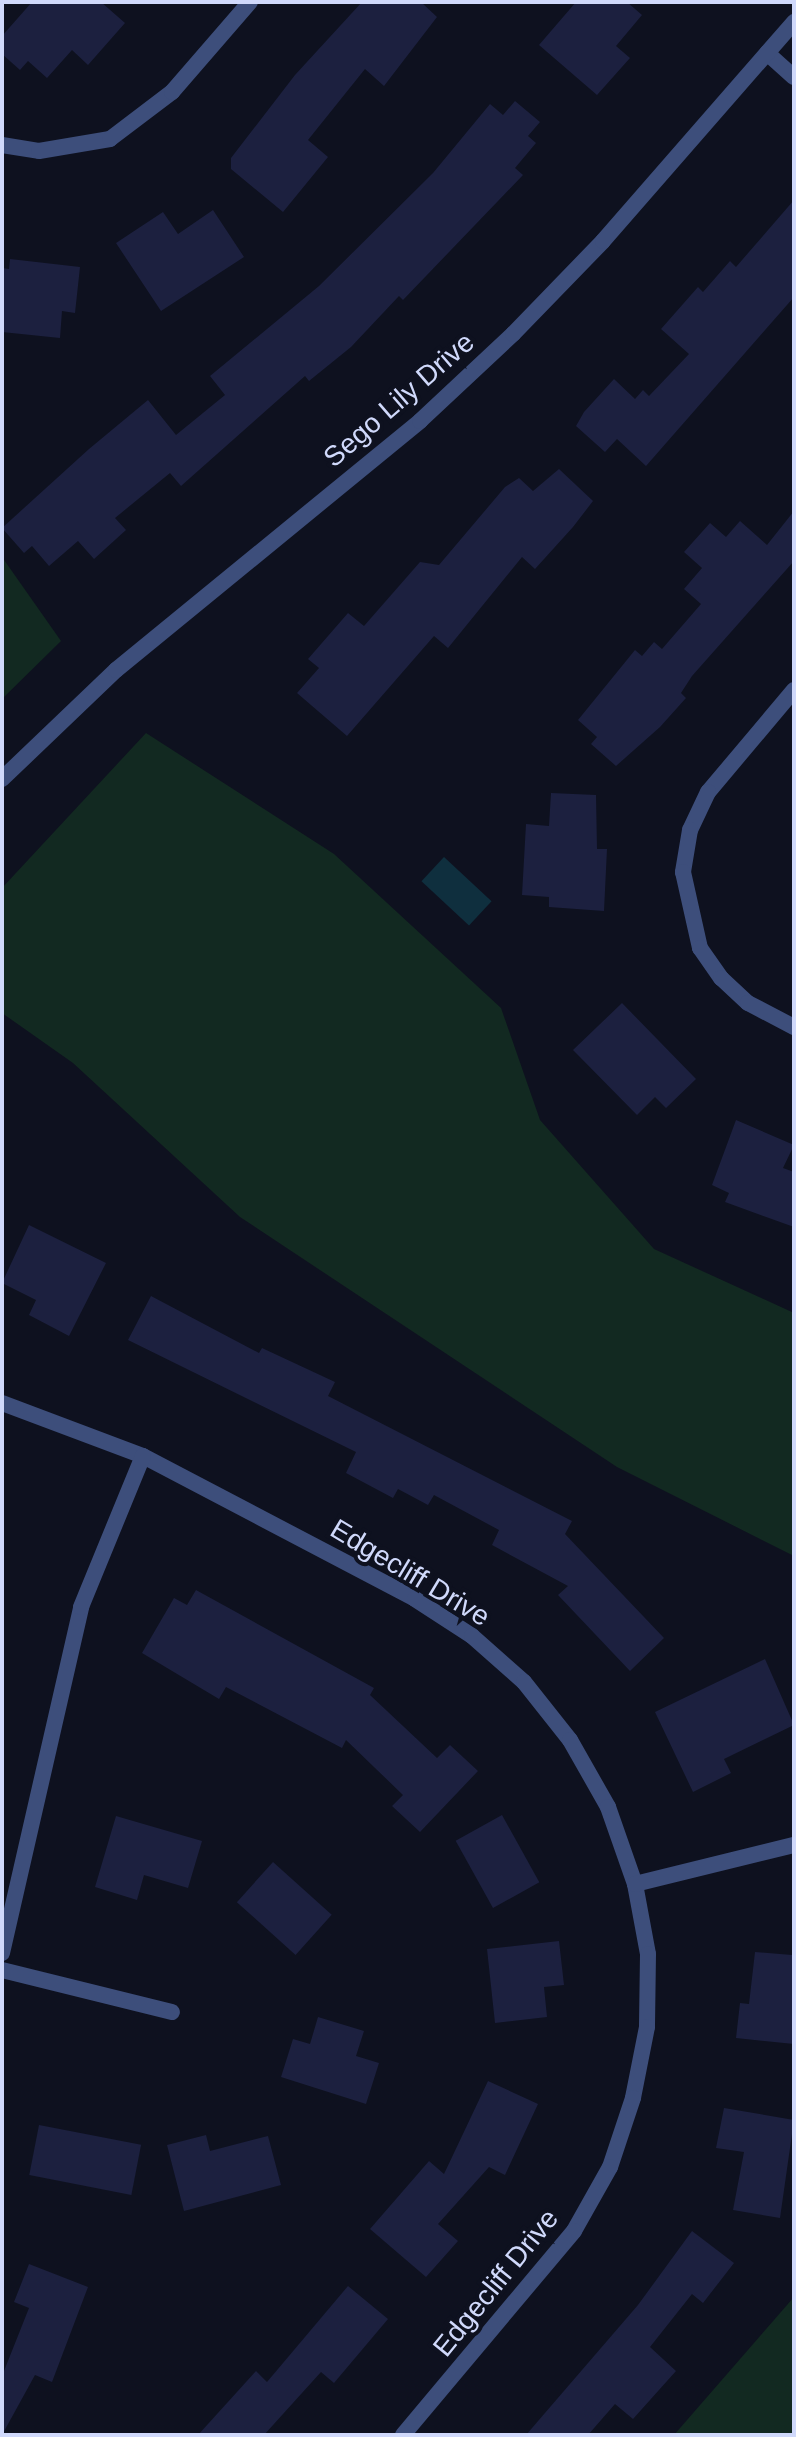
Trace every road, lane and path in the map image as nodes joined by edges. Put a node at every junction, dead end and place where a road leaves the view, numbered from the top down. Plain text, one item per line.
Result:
1 (250, 2) edge
2 (794, 22) edge
3 (767, 53) junction
4 (794, 77) edge
5 (4, 146) edge
6 (794, 690) edge
7 (2, 779) edge
8 (794, 1027) edge
9 (2, 1403) edge
10 (143, 1456) junction
11 (794, 1845) edge
12 (635, 1884) junction
13 (2, 1953) edge
14 (2, 1970) edge
15 (172, 2012) dead end
16 (403, 2435) edge

1 - 5 street
2 - 3 street, Sego Lily Drive
3 - 4 street
3 - 7 street, Sego Lily Drive
6 - 8 street
9 - 10 street, Edgecliff Drive
10 - 12 street, Edgecliff Drive
10 - 13 street
11 - 12 street
12 - 16 street, Edgecliff Drive
14 - 15 street

